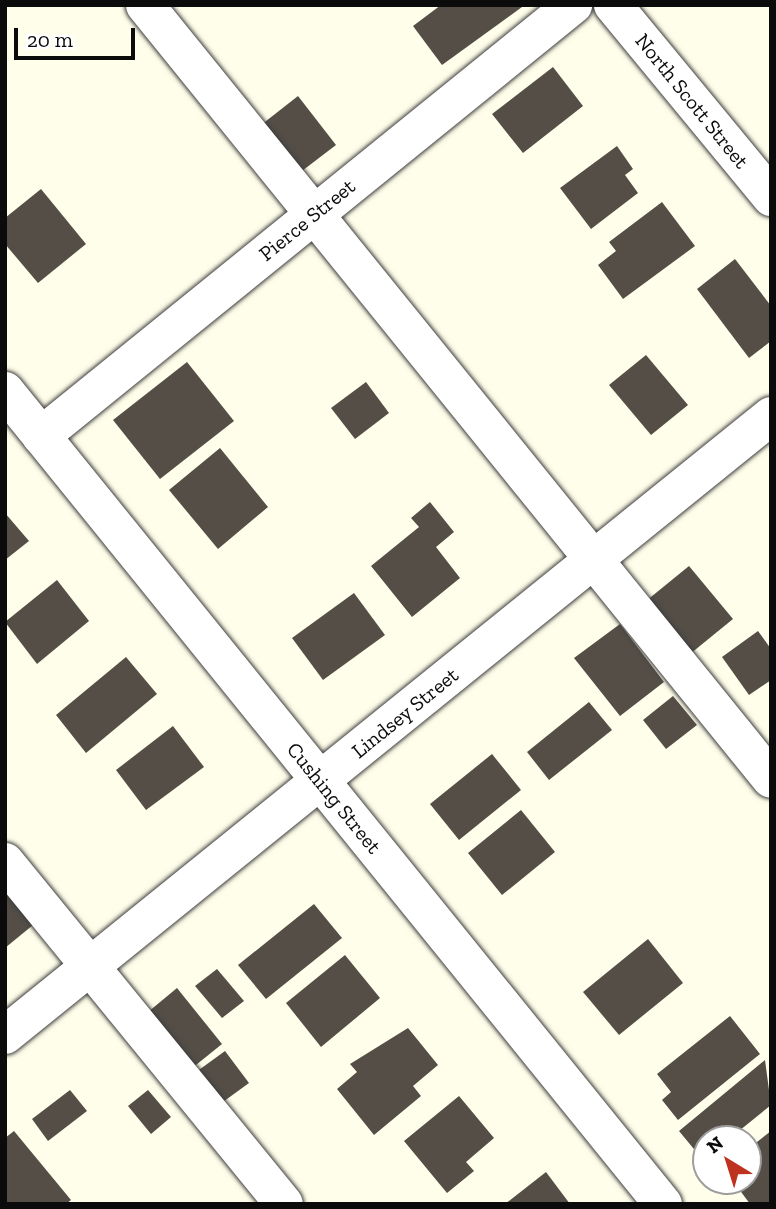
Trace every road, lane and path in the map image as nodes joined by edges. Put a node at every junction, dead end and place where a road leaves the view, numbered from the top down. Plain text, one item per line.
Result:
1 (145, 5) edge
2 (573, 5) edge
3 (613, 5) edge
4 (771, 197) edge
5 (314, 214) junction
6 (5, 391) edge
7 (771, 416) edge
8 (41, 436) junction
9 (594, 560) junction
10 (771, 779) edge
11 (321, 782) junction
12 (5, 862) edge
13 (90, 967) junction
14 (5, 1035) edge
15 (284, 1204) edge
16 (663, 1204) edge

1 - 5 street
2 - 5 street, Pierce Street
3 - 4 street, North Scott Street
5 - 8 street, Pierce Street
5 - 9 street
6 - 8 street, Cushing Street
7 - 9 street, Lindsey Street
8 - 11 street, Cushing Street
9 - 10 street
9 - 11 street, Lindsey Street
11 - 13 street, Lindsey Street
11 - 16 street, Cushing Street
12 - 13 street
13 - 14 street, Lindsey Street
13 - 15 street

